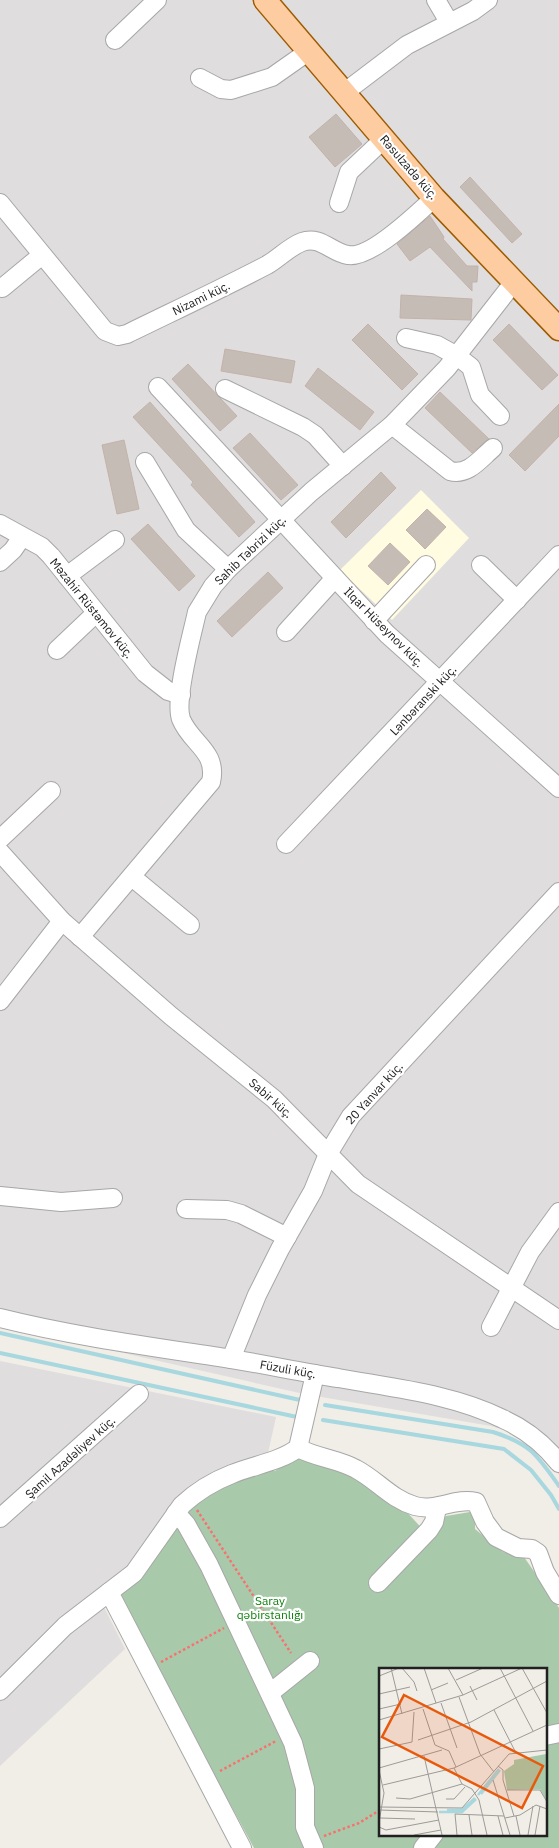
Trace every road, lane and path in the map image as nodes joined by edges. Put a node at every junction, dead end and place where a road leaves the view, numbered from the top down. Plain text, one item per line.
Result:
1 (157, 0) edge
2 (265, 0) edge
3 (436, 0) edge
4 (488, 0) edge
5 (450, 22) junction
6 (115, 40) dead end
7 (309, 51) junction
8 (200, 78) dead end
9 (344, 92) junction
10 (384, 139) junction
11 (434, 198) junction
12 (0, 203) edge
13 (339, 203) dead end
14 (42, 254) junction
15 (514, 282) junction
16 (2, 288) dead end
17 (559, 329) edge
18 (406, 338) dead end
19 (457, 356) junction
20 (158, 387) dead end
21 (225, 389) dead end
22 (500, 416) dead end
23 (392, 425) junction
24 (493, 448) dead end
25 (145, 462) dead end
26 (343, 466) junction
27 (282, 519) junction
28 (0, 524) edge
29 (22, 537) junction
30 (115, 540) dead end
31 (559, 554) edge
32 (0, 562) edge
33 (426, 565) dead end
34 (481, 565) dead end
35 (228, 569) junction
36 (67, 576) junction
37 (335, 578) junction
38 (517, 600) junction
39 (96, 612) junction
40 (374, 621) junction
41 (286, 632) dead end
42 (57, 650) dead end
43 (440, 682) junction
44 (181, 695) junction
45 (559, 788) edge
46 (51, 791) dead end
47 (0, 839) edge
48 (286, 844) dead end
49 (0, 852) edge
50 (132, 877) junction
51 (559, 892) edge
52 (62, 921) junction
53 (190, 925) dead end
54 (80, 937) junction
55 (0, 1001) edge
56 (328, 1154) junction
57 (0, 1196) edge
58 (113, 1198) dead end
59 (186, 1209) dead end
60 (559, 1212) edge
61 (286, 1237) junction
62 (512, 1287) junction
63 (0, 1318) edge
64 (559, 1320) edge
65 (491, 1327) dead end
66 (230, 1359) junction
67 (315, 1374) junction
68 (139, 1394) dead end
69 (298, 1448) junction
70 (559, 1463) edge
71 (190, 1498) junction
72 (437, 1508) junction
73 (176, 1513) junction
74 (0, 1518) edge
75 (378, 1583) dead end
76 (109, 1592) junction
77 (559, 1595) edge
78 (236, 1621) junction
79 (291, 1653) dead end
80 (310, 1662) dead end
81 (150, 1668) junction
82 (0, 1691) edge
83 (270, 1693) junction
84 (559, 1733) edge
85 (288, 1734) junction
86 (546, 1736) edge
87 (204, 1780) junction
88 (379, 1811) edge
89 (432, 1836) edge
90 (312, 1845) edge
91 (242, 1848) edge
92 (423, 1848) edge

1 - 6 street
2 - 7 main road, Rəsulzadə küç.
3 - 5 street
4 - 5 street
5 - 9 street
7 - 8 street
7 - 9 main road, Rəsulzadə küç.
9 - 10 main road, Rəsulzadə küç.
10 - 11 main road, Rəsulzadə küç.
10 - 13 street
11 - 14 street, Nizami küç.
11 - 15 main road, Rəsulzadə küç.
12 - 14 street, Nizami küç.
14 - 16 street
15 - 17 main road, Rəsulzadə küç.
15 - 19 street, Sahib Təbrizi küç.
18 - 19 street
19 - 22 street
19 - 23 street, Sahib Təbrizi küç.
20 - 27 street, İlqar Hüseynov küç.
21 - 26 street
23 - 24 street
23 - 26 street, Sahib Təbrizi küç.
25 - 35 street
26 - 27 street, Sahib Təbrizi küç.
27 - 35 street, Sahib Təbrizi küç.
27 - 37 street, İlqar Hüseynov küç.
28 - 29 street, Məzahir Rüstəmov küç.
29 - 32 street
29 - 36 street, Məzahir Rüstəmov küç.
30 - 36 street
31 - 38 street, Lənbəranski küç.
33 - 40 street
34 - 38 street
35 - 44 street, Sahib Təbrizi küç.
36 - 39 street, Məzahir Rüstəmov küç.
37 - 40 street, İlqar Hüseynov küç.
37 - 41 street
38 - 43 street, Lənbəranski küç.
39 - 42 street
39 - 44 street, Məzahir Rüstəmov küç.
40 - 43 street, İlqar Hüseynov küç.
43 - 45 street, İlqar Hüseynov küç.
43 - 48 street, Lənbəranski küç.
44 - 50 street, Sahib Təbrizi küç.
46 - 47 street
49 - 52 street, Sabir küç.
50 - 53 street
50 - 54 street, Sahib Təbrizi küç.
51 - 56 street, 20 Yanvar küç.
52 - 54 street, Sabir küç.
52 - 55 street
54 - 56 street, Sabir küç.
56 - 61 street, 20 Yanvar küç.
56 - 62 street, Sabir küç.
57 - 58 street
59 - 61 street
60 - 62 street
61 - 66 street, 20 Yanvar küç.
62 - 64 street, Sabir küç.
62 - 65 street
63 - 66 street, Füzuli küç.
66 - 67 street, Füzuli küç.
67 - 69 street
67 - 70 street, Füzuli küç.
68 - 74 street, Şamil Azadəliyev küç.
69 - 71 street
69 - 72 street
71 - 73 street
71 - 79 path
72 - 75 street
72 - 77 street
73 - 76 street
73 - 78 street
76 - 81 street
76 - 82 street
78 - 81 path
78 - 83 street
80 - 83 street
81 - 87 street
83 - 85 street
84 - 86 street
85 - 87 path
85 - 90 street
87 - 91 street
88 - 90 path
89 - 92 street

